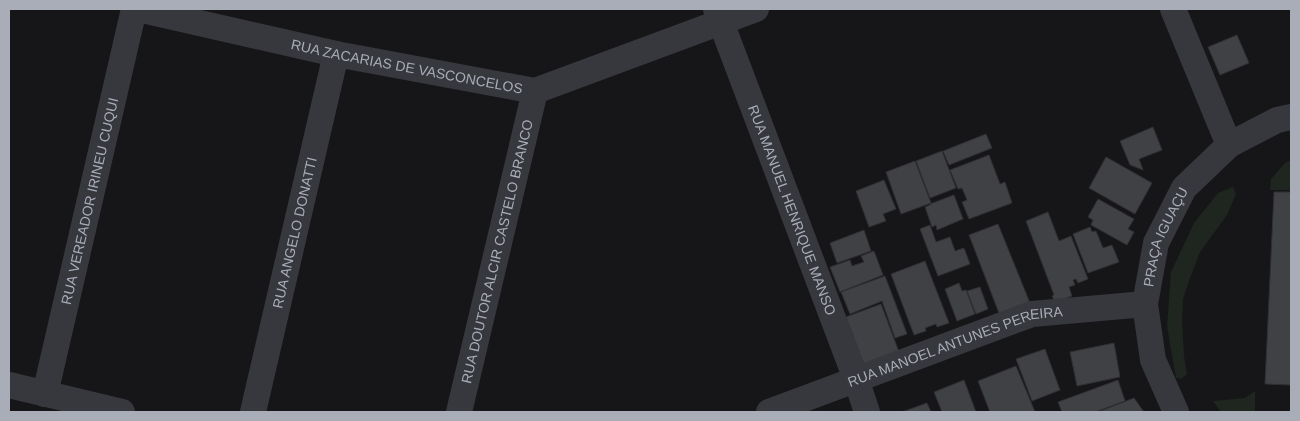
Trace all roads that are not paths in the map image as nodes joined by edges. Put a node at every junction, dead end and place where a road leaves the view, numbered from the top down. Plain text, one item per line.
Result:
1 (136, 9) edge
2 (756, 9) edge
3 (1173, 9) edge
4 (719, 15) edge
5 (336, 54) junction
6 (535, 91) junction
7 (1291, 117) edge
8 (1229, 145) junction
9 (1145, 304) junction
10 (856, 379) junction
11 (9, 385) edge
12 (45, 394) junction
13 (122, 412) edge
14 (253, 412) edge
15 (459, 412) edge
16 (769, 412) edge
17 (867, 412) edge
18 (1176, 412) edge

1 - 5 street, RUA ZACARIAS DE VASCONCELOS
1 - 12 street, RUA VEREADOR IRINEU CUQUI
2 - 4 street, RUA ZACARIAS DE VASCONCELOS
3 - 8 street
4 - 6 street, RUA ZACARIAS DE VASCONCELOS
4 - 10 street, RUA MANUEL HENRIQUE MANSO
5 - 6 street, RUA ZACARIAS DE VASCONCELOS
5 - 14 street, RUA ANGELO DONATTI
6 - 15 street, RUA DOUTOR ALCIR CASTELO BRANCO
7 - 8 street, PRAÇA IGUAÇU
8 - 9 street, PRAÇA IGUAÇU
9 - 10 street, RUA MANOEL ANTUNES PEREIRA
9 - 18 street, PRAÇA IGUAÇU
10 - 16 street, RUA MANOEL ANTUNES PEREIRA
10 - 17 street, RUA MANUEL HENRIQUE MANSO
11 - 12 street
12 - 13 street

